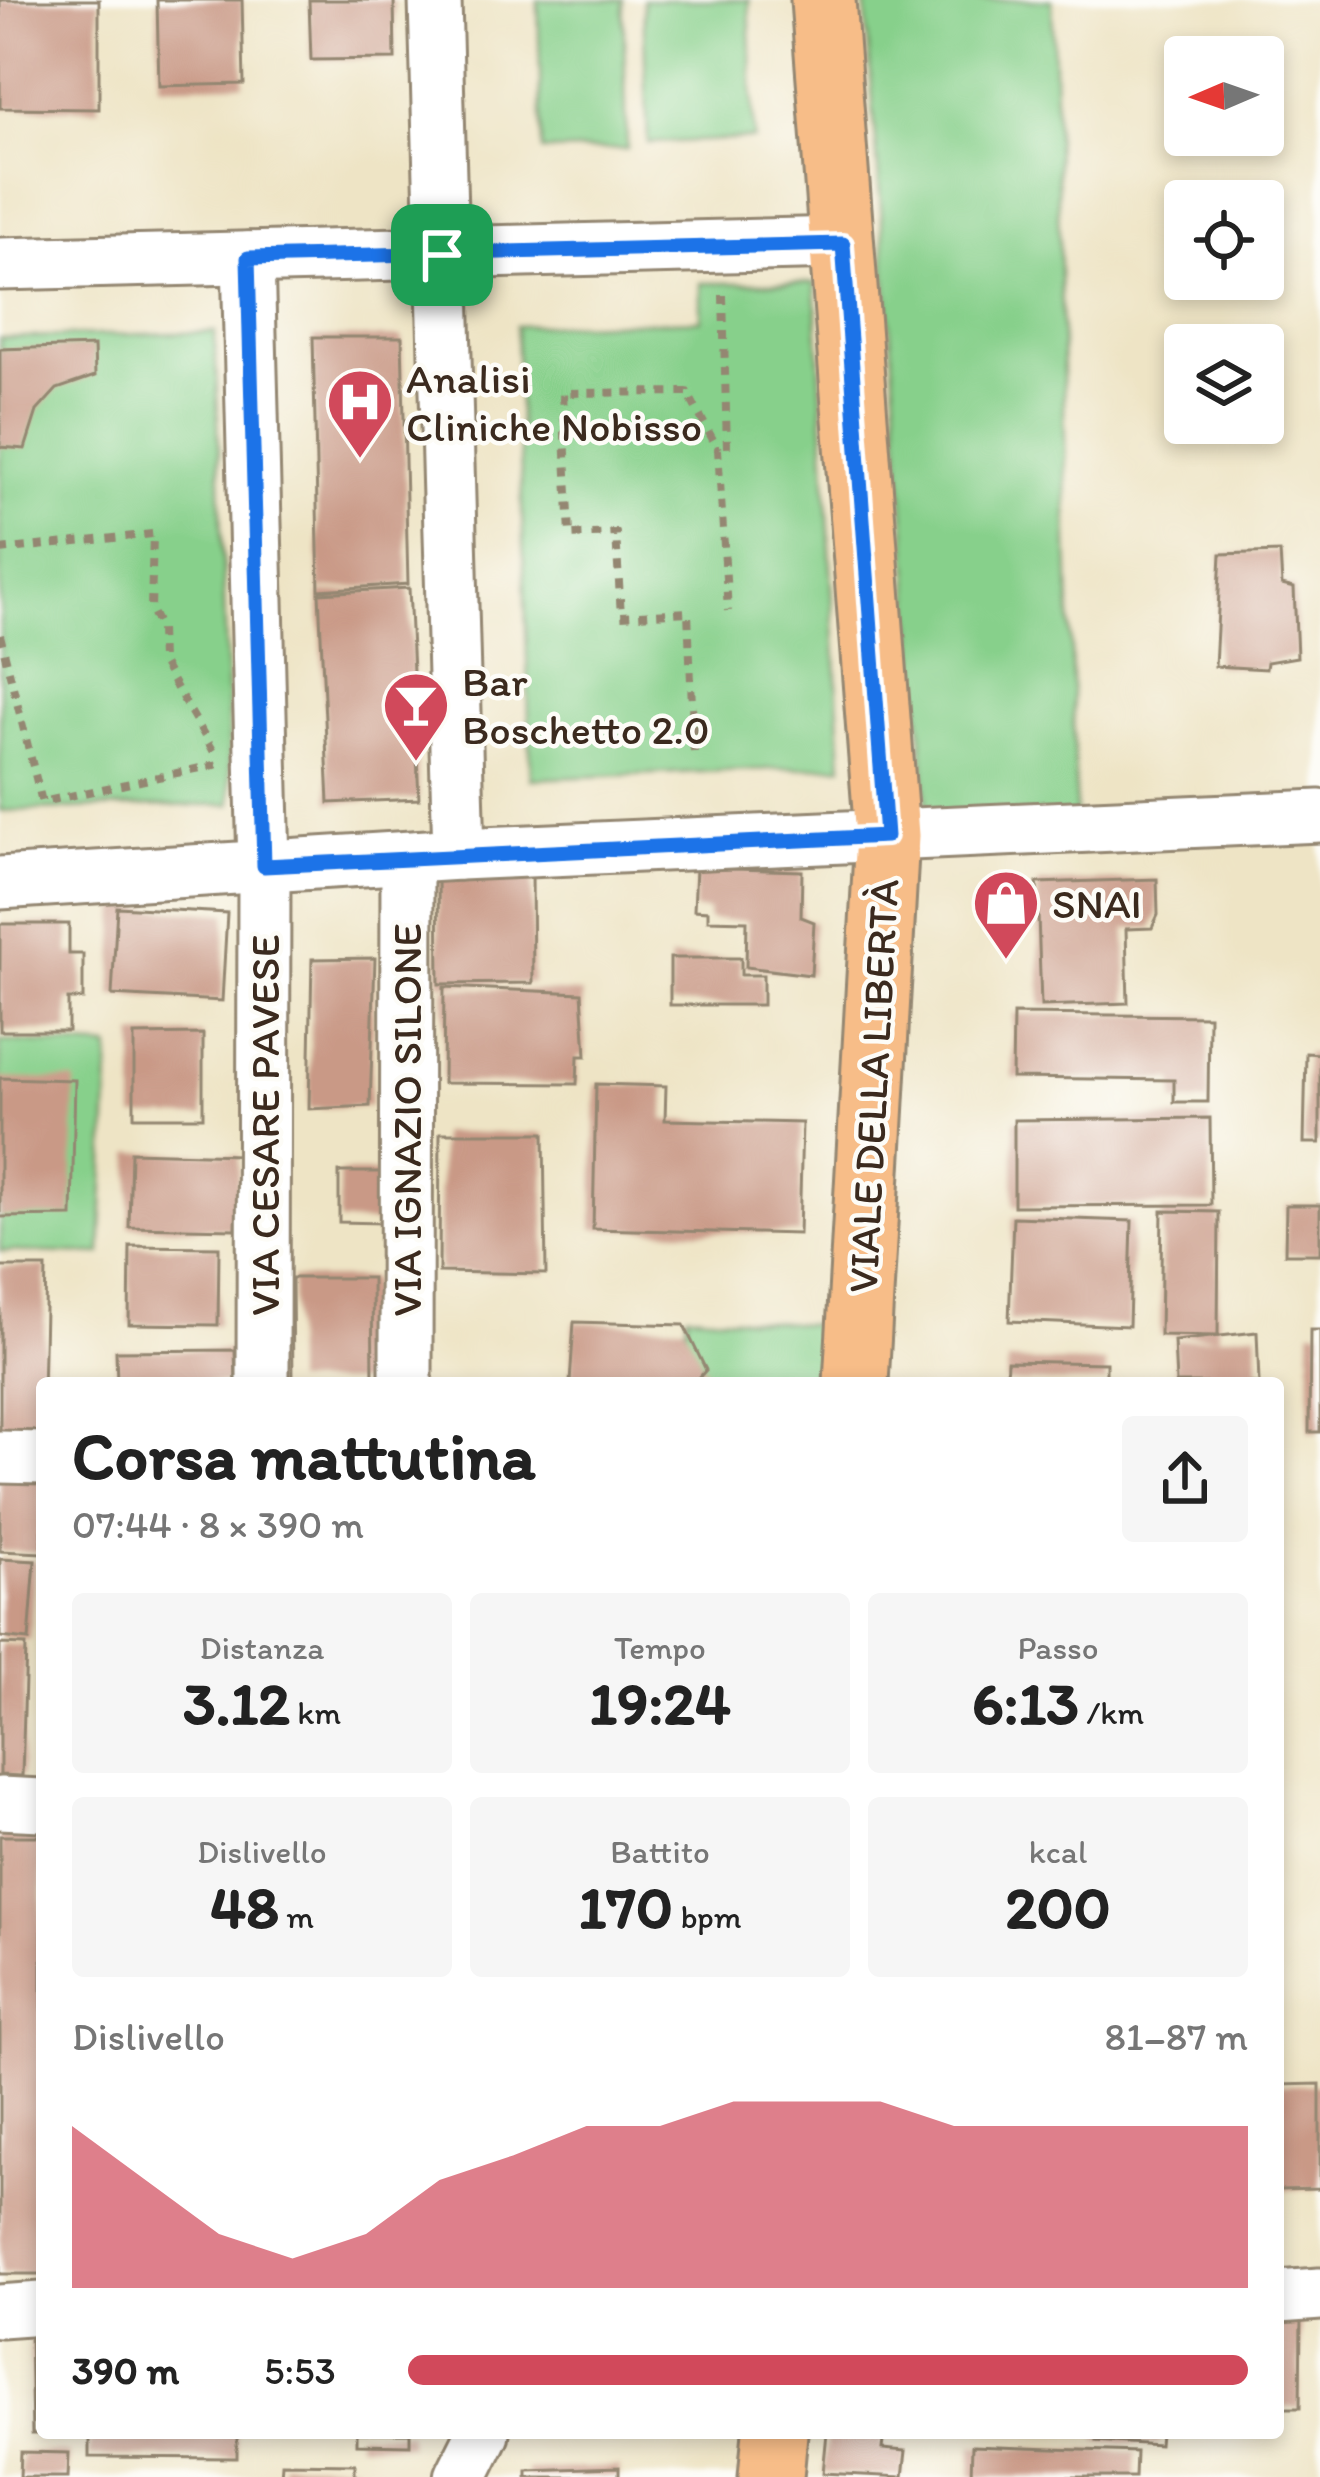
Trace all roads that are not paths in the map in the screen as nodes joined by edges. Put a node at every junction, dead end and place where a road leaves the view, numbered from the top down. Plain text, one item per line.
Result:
1 (435, 0) edge
2 (823, 0) edge
3 (843, 244) junction
4 (442, 255) junction
5 (248, 258) junction
6 (0, 264) edge
7 (1320, 816) edge
8 (886, 836) junction
9 (458, 854) junction
10 (407, 858) junction
11 (264, 866) junction
12 (0, 883) edge
13 (263, 1377) edge
14 (406, 1377) edge
15 (856, 1377) edge
16 (0, 1457) edge
17 (36, 1458) edge
18 (0, 1803) edge
19 (36, 1805) edge
20 (1320, 2294) edge
21 (1284, 2296) edge
22 (36, 2309) edge
23 (0, 2312) edge
24 (480, 2439) edge
25 (774, 2439) edge
26 (460, 2477) edge
27 (771, 2477) edge

1 - 4 street
2 - 3 main road, VIALE DELLA LIBERTÀ
3 - 4 street
3 - 8 main road, VIALE DELLA LIBERTÀ
4 - 5 street
4 - 9 street
5 - 6 street
5 - 11 street, VIA CESARE PAVESE
7 - 8 street
8 - 9 street
8 - 15 main road, VIALE DELLA LIBERTÀ
9 - 10 street
10 - 11 street
10 - 14 street, VIA IGNAZIO SILONE
11 - 12 street
11 - 13 street, VIA CESARE PAVESE
16 - 17 street
18 - 19 street
20 - 21 street
22 - 23 street
24 - 26 street
25 - 27 main road

